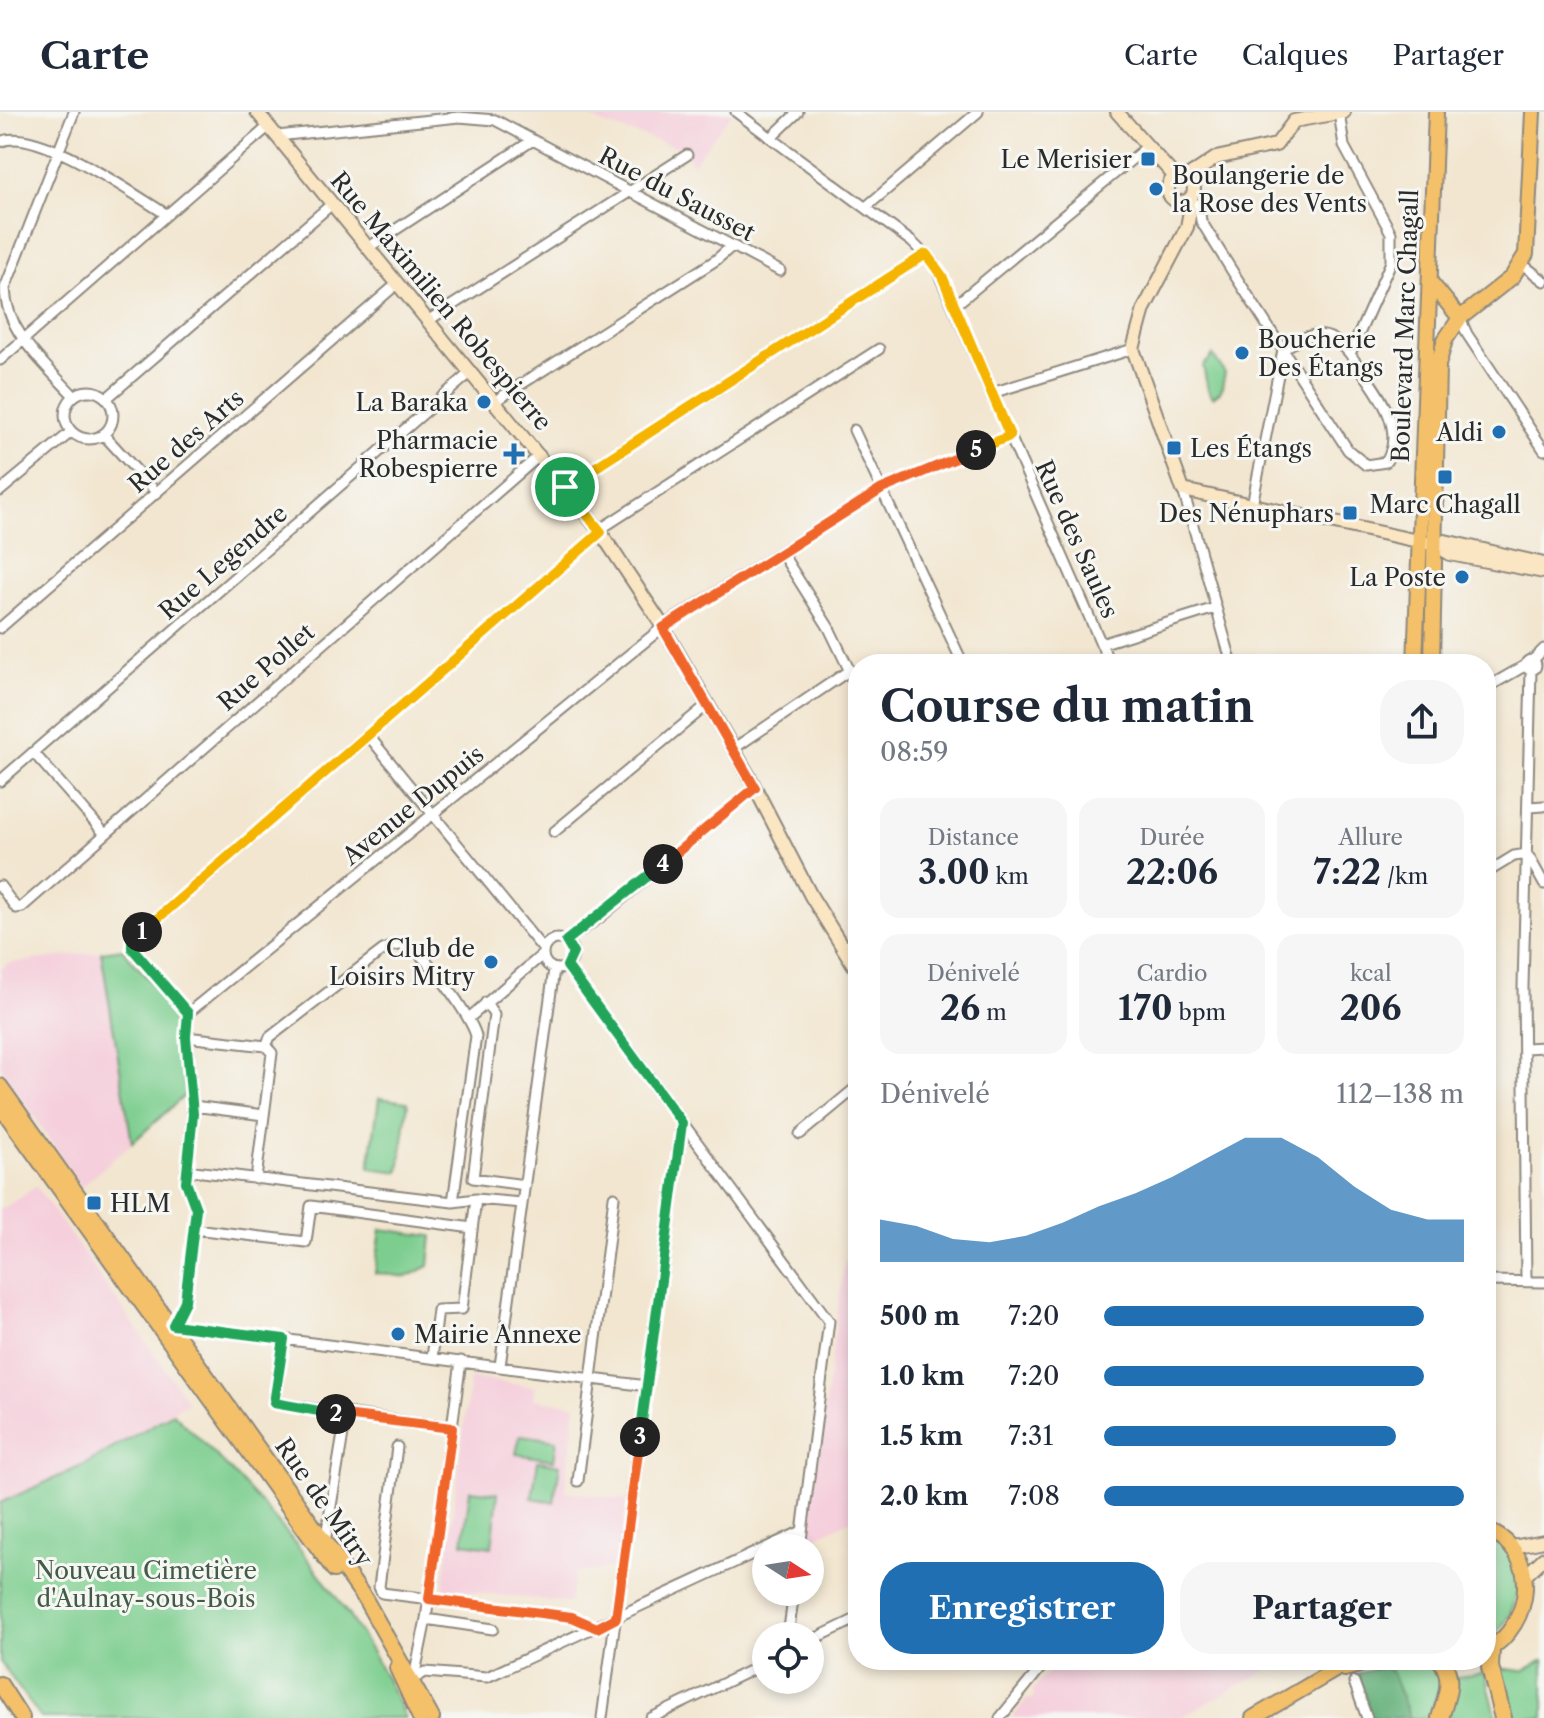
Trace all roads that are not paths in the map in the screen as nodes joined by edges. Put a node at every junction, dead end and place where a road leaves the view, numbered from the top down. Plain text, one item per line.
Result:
1 (74, 112) edge
2 (257, 112) edge
3 (736, 112) edge
4 (798, 112) edge
5 (978, 112) edge
6 (1117, 112) edge
7 (1341, 112) edge
8 (1436, 112) edge
9 (1533, 112) edge
10 (273, 131) junction
11 (771, 138) junction
12 (533, 140) junction
13 (0, 142) edge
14 (1148, 146) junction
15 (61, 152) junction
16 (687, 155) dead end
17 (630, 190) junction
18 (1182, 190) junction
19 (333, 203) junction
20 (866, 207) junction
21 (166, 214) junction
22 (732, 246) junction
23 (369, 247) junction
24 (926, 254) junction
25 (1522, 264) junction
26 (780, 271) dead end
27 (1544, 281) edge
28 (398, 283) junction
29 (1431, 283) junction
30 (954, 306) junction
31 (1460, 318) junction
32 (429, 320) junction
33 (23, 339) junction
34 (879, 349) dead end
35 (1133, 349) junction
36 (1283, 350) junction
37 (1350, 354) junction
38 (0, 360) edge
39 (471, 372) junction
40 (992, 393) junction
41 (74, 396) junction
42 (107, 398) junction
43 (495, 401) junction
44 (854, 430) dead end
45 (71, 432) junction
46 (103, 434) junction
47 (1010, 436) junction
48 (1544, 450) edge
49 (540, 455) junction
50 (565, 487) junction
51 (882, 489) junction
52 (1183, 490) junction
53 (0, 491) edge
54 (157, 493) junction
55 (1252, 505) junction
56 (600, 531) junction
57 (1429, 544) junction
58 (781, 552) junction
59 (1544, 564) edge
60 (1544, 572) edge
61 (1215, 608) junction
62 (0, 628) edge
63 (663, 628) junction
64 (1101, 644) junction
65 (1544, 649) edge
66 (958, 654) edge
67 (1106, 654) edge
68 (1229, 654) edge
69 (1416, 654) edge
70 (1432, 654) edge
71 (1530, 665) junction
72 (848, 666) edge
73 (848, 671) edge
74 (1496, 683) edge
75 (707, 705) junction
76 (368, 735) junction
77 (733, 749) junction
78 (33, 752) junction
79 (0, 781) edge
80 (755, 788) junction
81 (1544, 806) edge
82 (1529, 807) junction
83 (432, 815) junction
84 (554, 832) dead end
85 (105, 834) junction
86 (1527, 854) junction
87 (1496, 867) edge
88 (1544, 884) edge
89 (0, 886) edge
90 (566, 941) junction
91 (848, 945) edge
92 (842, 949) junction
93 (543, 952) junction
94 (848, 958) edge
95 (567, 966) junction
96 (554, 969) junction
97 (486, 1002) junction
98 (188, 1013) junction
99 (469, 1018) junction
100 (1544, 1032) edge
101 (186, 1037) junction
102 (266, 1046) junction
103 (1544, 1046) edge
104 (1525, 1048) junction
105 (0, 1086) edge
106 (848, 1094) edge
107 (0, 1106) edge
108 (193, 1106) junction
109 (264, 1115) junction
110 (682, 1123) junction
111 (800, 1134) dead end
112 (186, 1170) junction
113 (256, 1179) junction
114 (525, 1185) junction
115 (614, 1197) dead end
116 (476, 1199) junction
117 (453, 1202) junction
118 (522, 1203) junction
119 (472, 1228) junction
120 (194, 1229) junction
121 (1496, 1281) edge
122 (1526, 1281) junction
123 (1544, 1282) edge
124 (169, 1331) junction
125 (284, 1339) junction
126 (432, 1358) junction
127 (461, 1361) junction
128 (500, 1366) junction
129 (592, 1379) junction
130 (647, 1386) junction
131 (346, 1416) junction
132 (452, 1428) junction
133 (397, 1447) dead end
134 (578, 1481) dead end
135 (802, 1531) junction
136 (802, 1534) edge
137 (1496, 1536) edge
138 (1544, 1541) edge
139 (325, 1542) junction
140 (1513, 1547) junction
141 (1544, 1558) edge
142 (1526, 1575) junction
143 (429, 1599) junction
144 (616, 1618) junction
145 (426, 1619) junction
146 (848, 1623) edge
147 (597, 1628) junction
148 (493, 1629) dead end
149 (824, 1634) edge
150 (1496, 1642) edge
151 (752, 1670) edge
152 (1039, 1670) edge
153 (1340, 1670) edge
154 (1344, 1670) edge
155 (1446, 1670) edge
156 (1491, 1670) edge
157 (1337, 1672) junction
158 (413, 1679) junction
159 (1354, 1682) dead end
160 (0, 1684) edge
161 (22, 1718) edge
162 (420, 1718) edge
163 (432, 1718) edge
164 (602, 1718) edge
165 (651, 1718) edge
166 (1000, 1718) edge
167 (1253, 1718) edge
168 (1367, 1718) edge
169 (1440, 1718) edge
170 (1503, 1718) edge

1 - 15 street
2 - 10 street, Rue Maximilien Robespierre
3 - 11 street, Rue des Saules
4 - 11 street
5 - 20 street
6 - 14 street
7 - 18 street
7 - 37 street
8 - 29 main road, Boulevard Marc Chagall
9 - 25 main road
10 - 12 street, Rue du Sausset
10 - 19 street, Rue Maximilien Robespierre
10 - 21 street
11 - 20 street, Rue des Saules
12 - 17 street, Rue du Sausset
12 - 23 street
13 - 15 street
14 - 18 street
14 - 30 street
15 - 21 street
15 - 33 street
16 - 17 street
17 - 22 street, Rue du Sausset
17 - 32 street
18 - 35 street
18 - 36 street
19 - 23 street, Rue Maximilien Robespierre
19 - 42 street
20 - 24 street, Rue des Saules
21 - 33 street
22 - 26 street, Rue du Sausset
22 - 43 street
23 - 28 street, Rue Maximilien Robespierre
24 - 30 street, Rue des Saules
24 - 50 street
25 - 27 street
25 - 31 main road
28 - 32 street, Rue Maximilien Robespierre
28 - 54 street, Rue des Arts
29 - 31 main road
29 - 57 main road, Boulevard Marc Chagall
30 - 40 street, Rue des Saules
31 - 48 street
31 - 57 main road
32 - 39 street, Rue Maximilien Robespierre
33 - 38 street
33 - 41 street
34 - 56 street
35 - 40 street
35 - 52 street
36 - 37 street
36 - 37 street
36 - 55 street
39 - 43 street, Rue Maximilien Robespierre
39 - 78 street, Rue Legendre
40 - 47 street, Rue des Saules
41 - 42 street
41 - 45 street
42 - 46 street
43 - 49 street, Rue Maximilien Robespierre
44 - 51 street
45 - 46 street
45 - 53 street
46 - 54 street
47 - 51 street, Avenue Dupuis
47 - 64 street, Rue des Saules
49 - 50 street, Rue Maximilien Robespierre
49 - 85 street, Rue Pollet
50 - 56 street, Rue Maximilien Robespierre
51 - 58 street, Avenue Dupuis
51 - 66 street
52 - 55 street
52 - 61 street
54 - 62 street, Rue des Arts
55 - 57 street
56 - 63 street, Rue Maximilien Robespierre
56 - 76 street
57 - 59 street
57 - 60 street
57 - 69 main road
57 - 70 main road
58 - 63 street, Avenue Dupuis
58 - 72 street
61 - 64 street
61 - 68 street
63 - 75 street, Rue Maximilien Robespierre
63 - 83 street, Avenue Dupuis
64 - 67 street, Rue des Saules
65 - 71 street
71 - 74 street
71 - 82 street
73 - 77 street
75 - 77 street, Rue Maximilien Robespierre
75 - 84 street
76 - 83 street
76 - 98 street
77 - 80 street, Rue Maximilien Robespierre
78 - 79 street, Rue Legendre
78 - 85 street
80 - 90 street
80 - 92 street, Rue Maximilien Robespierre
81 - 82 street
82 - 86 street
83 - 93 street
83 - 98 street, Avenue Dupuis
85 - 89 street, Rue Pollet
86 - 87 street
86 - 88 street
86 - 104 street
90 - 93 street
90 - 95 street
91 - 92 street
92 - 94 street, Rue Maximilien Robespierre
93 - 96 street
93 - 97 street
95 - 96 street
95 - 110 street
96 - 114 street
97 - 99 street
97 - 114 street
98 - 101 street
99 - 102 street
99 - 117 street
100 - 103 street
101 - 102 street
101 - 108 street
102 - 109 street
103 - 104 street
104 - 122 street
105 - 124 main road, Rue de Mitry
106 - 111 street
107 - 124 main road, Rue de Mitry
108 - 109 street
108 - 112 street
109 - 113 street
110 - 130 street
110 - 135 street
112 - 113 street
112 - 120 street
113 - 117 street
114 - 118 street
115 - 129 street
116 - 117 street
116 - 118 street
116 - 119 street
118 - 128 street
119 - 120 street
119 - 126 street
120 - 124 street
121 - 122 street
122 - 123 street
124 - 125 street
124 - 139 main road, Rue de Mitry
124 - 162 main road, Rue de Mitry
125 - 126 street
125 - 131 street
126 - 127 street
127 - 128 street
127 - 132 street
128 - 129 street
129 - 130 street
129 - 134 street
130 - 144 street
131 - 132 street
131 - 139 street
132 - 143 street
133 - 143 street
135 - 136 street
135 - 144 street
137 - 140 main road
138 - 140 street
139 - 158 main road, Rue de Mitry
140 - 142 main road
141 - 142 street
142 - 150 main road
143 - 145 street
143 - 147 street
144 - 147 street
144 - 164 street
145 - 148 street
145 - 158 street
146 - 149 street
147 - 158 street
151 - 165 street
152 - 166 street
153 - 157 main road
154 - 157 main road
155 - 169 highway
156 - 170 highway
157 - 167 main road
158 - 163 main road, Rue de Mitry
159 - 168 street
160 - 161 main road

